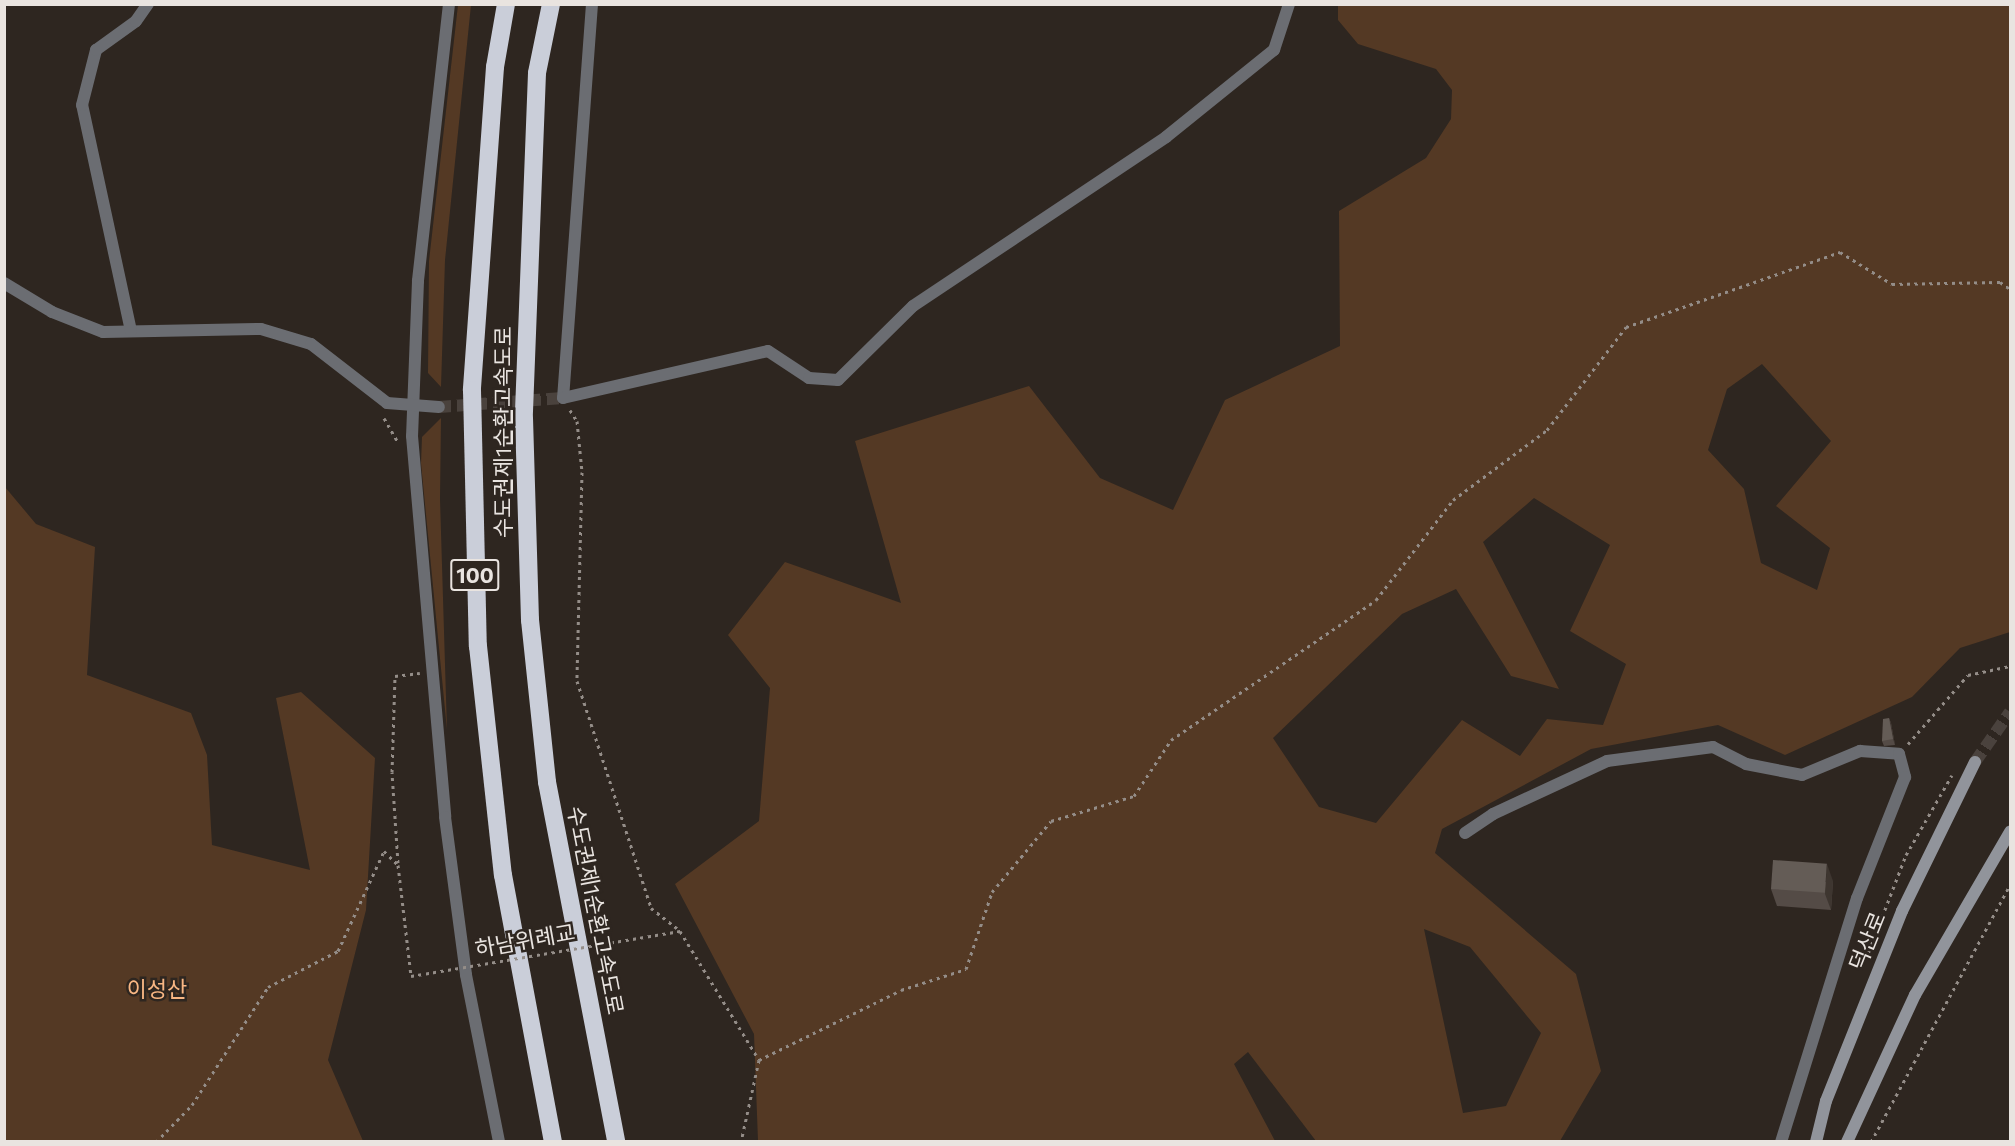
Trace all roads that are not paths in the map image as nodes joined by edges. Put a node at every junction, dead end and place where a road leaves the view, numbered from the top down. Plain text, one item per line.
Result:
1 (148, 4) edge
2 (449, 4) edge
3 (506, 4) edge
4 (551, 4) edge
5 (592, 4) edge
6 (1289, 4) edge
7 (4, 283) edge
8 (131, 331) junction
9 (439, 407) tunnel mouth
10 (414, 408) junction
11 (1975, 762) tunnel mouth
12 (2010, 832) edge
13 (1465, 833) dead end
14 (499, 1142) edge
15 (554, 1142) edge
16 (616, 1142) edge
17 (1781, 1142) edge
18 (1816, 1142) edge
19 (1847, 1142) edge

1 - 8 street
2 - 10 street
3 - 15 highway, 수도권제1순환고속도로 / 100
4 - 16 highway, 수도권제1순환고속도로 / 100
5 - 6 street
7 - 8 street
8 - 10 street
9 - 10 street
10 - 14 street
11 - 18 main road, 덕산로
12 - 19 main road
13 - 17 street

